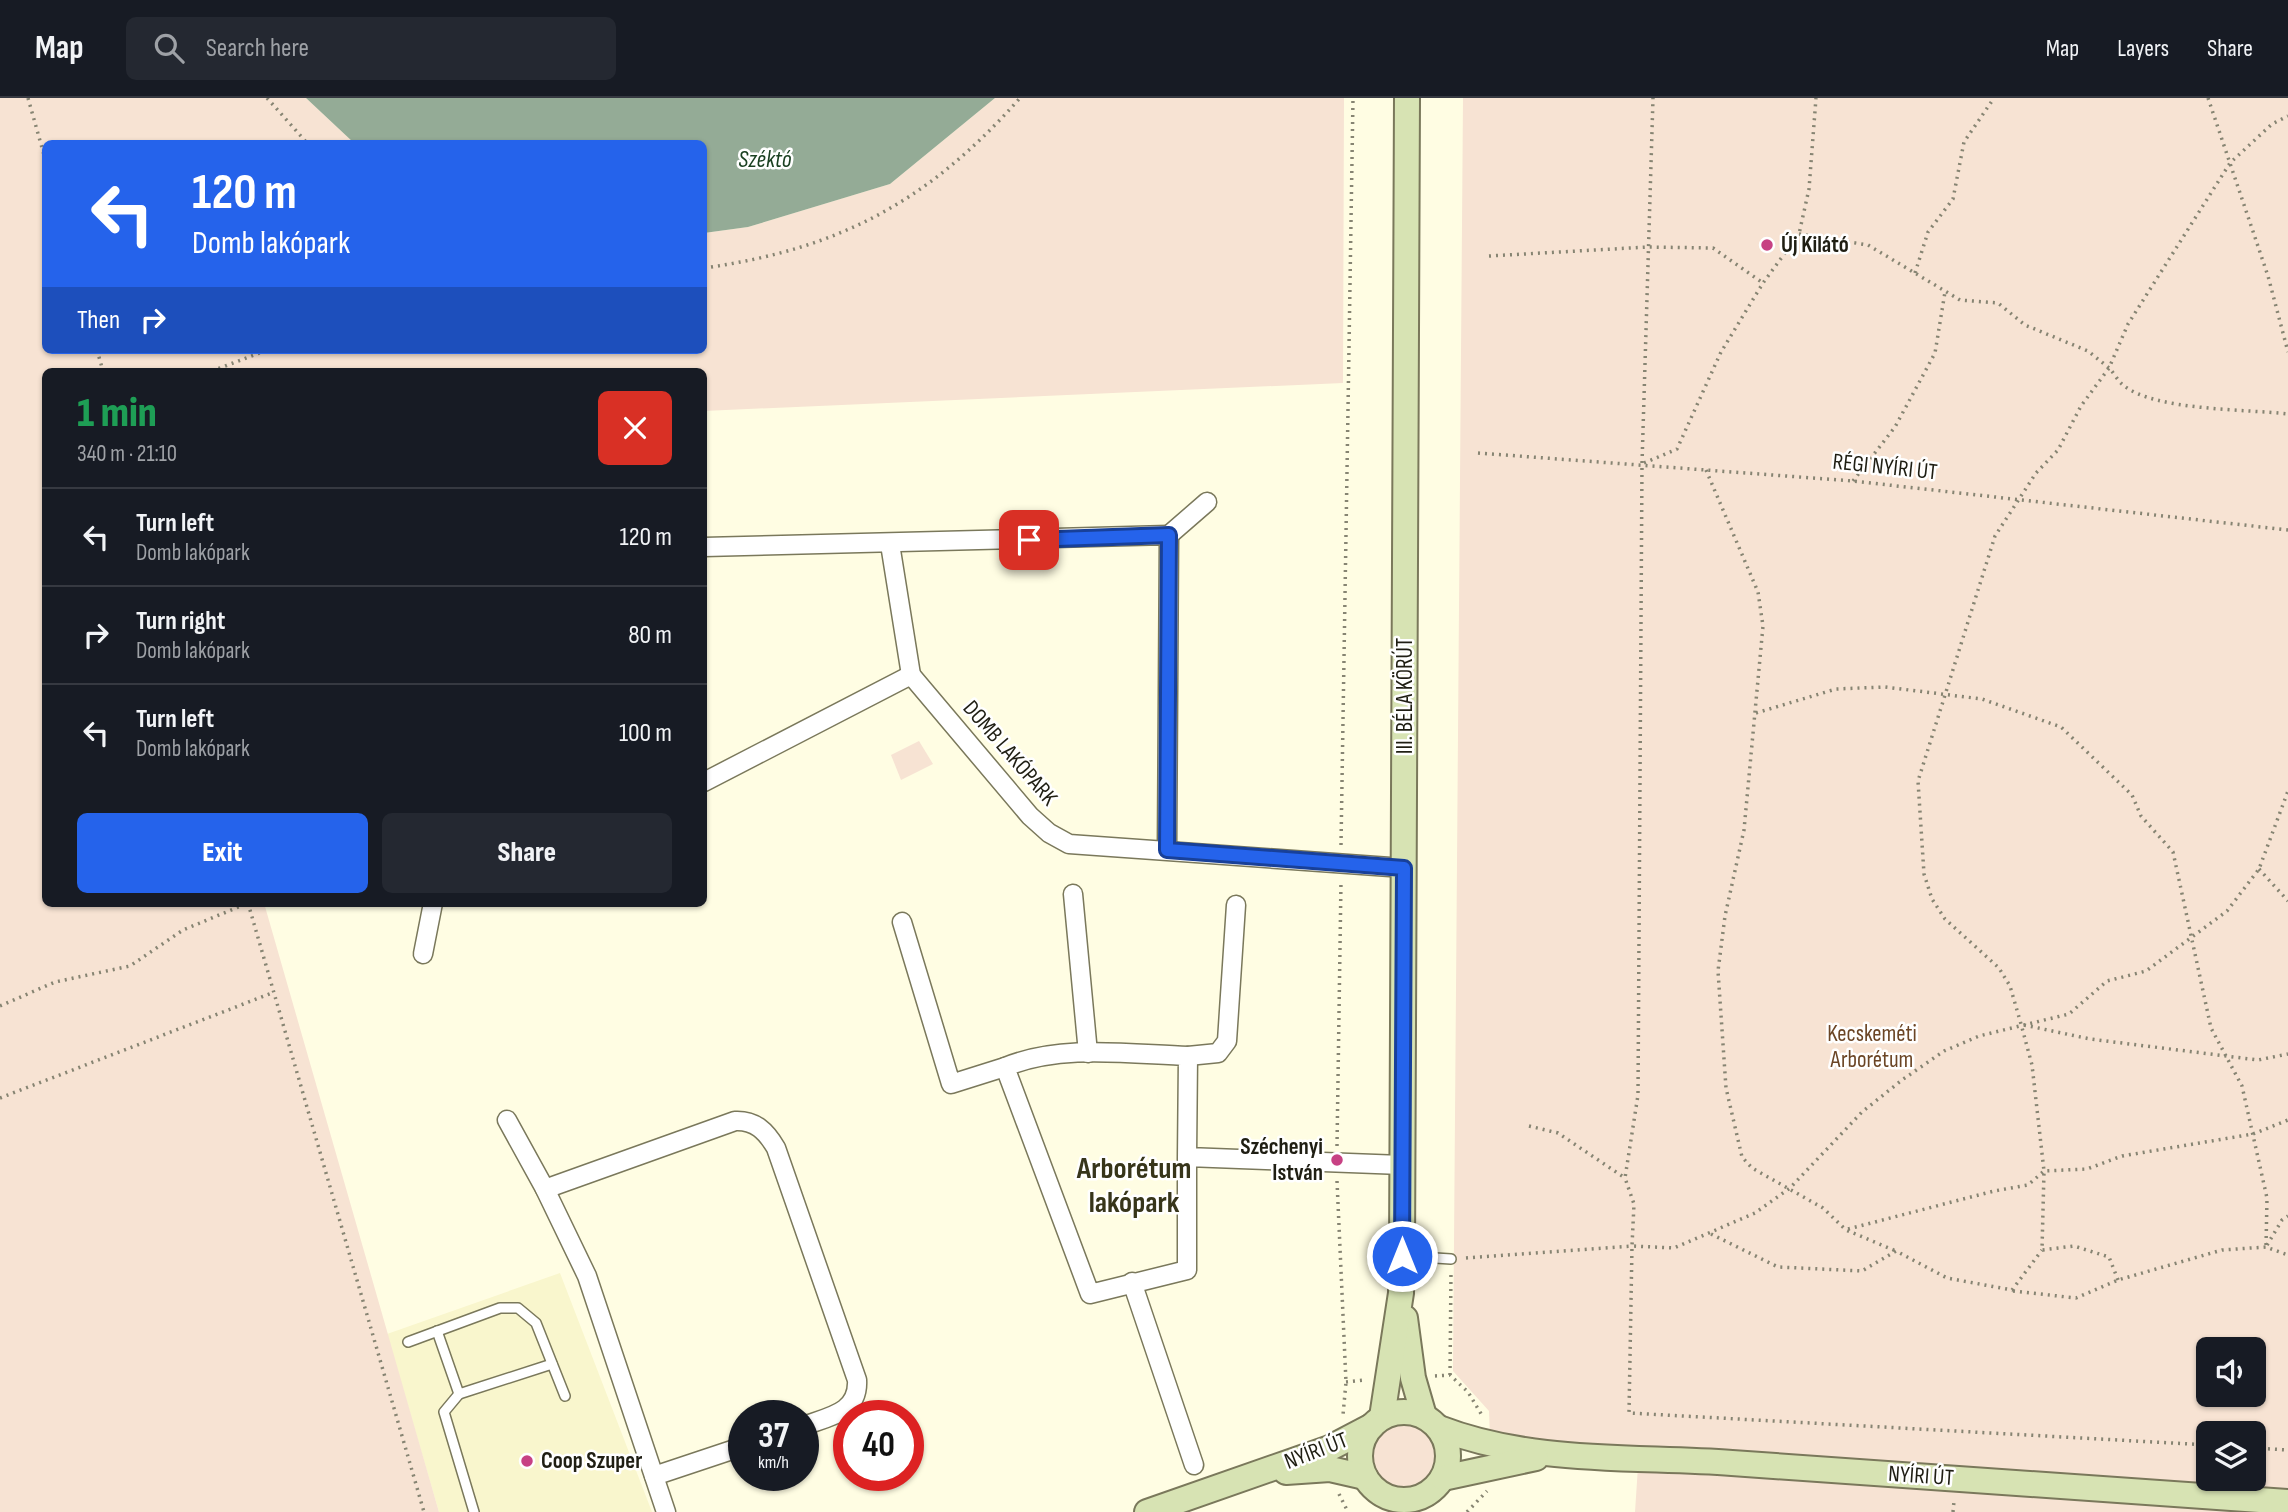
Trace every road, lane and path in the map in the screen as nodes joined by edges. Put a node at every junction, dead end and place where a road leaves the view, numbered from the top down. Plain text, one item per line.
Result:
1 (28, 98) edge
2 (267, 98) edge
3 (1020, 98) edge
4 (1353, 98) edge
5 (1407, 98) edge
6 (1653, 98) edge
7 (1816, 98) edge
8 (1994, 98) edge
9 (2207, 98) edge
10 (2288, 116) edge
11 (304, 140) edge
12 (42, 148) edge
13 (2230, 163) junction
14 (1798, 234) junction
15 (1648, 247) junction
16 (1489, 257) dead end
17 (707, 267) edge
18 (1915, 272) junction
19 (1763, 283) junction
20 (1945, 292) junction
21 (2288, 352) edge
22 (257, 354) edge
23 (220, 368) edge
24 (2109, 368) junction
25 (2288, 414) edge
26 (1478, 453) dead end
27 (1642, 464) junction
28 (1706, 470) junction
29 (1853, 481) junction
30 (2018, 499) junction
31 (1207, 502) dead end
32 (2288, 530) edge
33 (1169, 535) junction
34 (890, 544) junction
35 (707, 547) edge
36 (911, 675) junction
37 (1943, 696) junction
38 (1755, 713) junction
39 (707, 780) edge
40 (2288, 791) edge
41 (1167, 850) junction
42 (1341, 864) junction
43 (1404, 868) junction
44 (2259, 869) junction
45 (1073, 894) dead end
46 (2288, 901) edge
47 (1236, 905) dead end
48 (238, 907) edge
49 (249, 907) edge
50 (432, 907) edge
51 (902, 922) dead end
52 (2193, 934) junction
53 (423, 954) dead end
54 (272, 993) junction
55 (0, 1006) edge
56 (2021, 1024) junction
57 (1088, 1053) junction
58 (2288, 1054) edge
59 (1188, 1056) junction
60 (2224, 1056) junction
61 (1005, 1067) junction
62 (0, 1098) edge
63 (2288, 1119) edge
64 (507, 1120) dead end
65 (1529, 1126) dead end
66 (2253, 1134) junction
67 (1187, 1157) junction
68 (1336, 1161) junction
69 (1402, 1165) junction
70 (2044, 1171) junction
71 (1625, 1178) junction
72 (1790, 1188) junction
73 (545, 1189) junction
74 (2288, 1216) edge
75 (1846, 1230) junction
76 (1710, 1234) junction
77 (1632, 1246) junction
78 (2266, 1247) junction
79 (2042, 1250) junction
80 (1896, 1251) junction
81 (2288, 1255) edge
82 (1402, 1256) junction
83 (1452, 1259) junction
84 (2118, 1280) junction
85 (1132, 1283) junction
86 (2012, 1290) junction
87 (1401, 1293) junction
88 (437, 1331) junction
89 (408, 1342) dead end
90 (552, 1364) junction
91 (1450, 1375) dead end
92 (1376, 1379) dead end
93 (459, 1394) junction
94 (565, 1396) dead end
95 (819, 1420) edge
96 (1377, 1422) junction
97 (1431, 1422) junction
98 (2196, 1444) edge
99 (2266, 1449) edge
100 (2288, 1450) edge
101 (728, 1451) edge
102 (1554, 1455) junction
103 (1194, 1465) dead end
104 (1258, 1474) junction
105 (654, 1476) junction
106 (1365, 1477) junction
107 (1434, 1494) edge
108 (2288, 1502) edge
109 (1392, 1505) edge
110 (424, 1512) edge
111 (474, 1512) edge
112 (666, 1512) edge
113 (1147, 1512) edge

1 - 12 path
2 - 11 path
3 - 17 path
4 - 42 path
5 - 43 street, III. BÉLA KÖRÚT
6 - 15 path
7 - 14 path
8 - 18 path
9 - 13 path
10 - 13 path
13 - 21 path
13 - 24 path
14 - 18 path
14 - 19 path
15 - 16 path
15 - 19 path
15 - 27 path
18 - 20 path
19 - 27 path
20 - 24 path
20 - 29 path
22 - 23 path
24 - 25 path
24 - 30 path
26 - 27 path, RÉGI NYÍRI ÚT
27 - 28 path, RÉGI NYÍRI ÚT
27 - 71 path
28 - 29 path, RÉGI NYÍRI ÚT
28 - 38 path
29 - 30 path, RÉGI NYÍRI ÚT
30 - 32 path, RÉGI NYÍRI ÚT
30 - 37 path
31 - 33 street
33 - 34 street
33 - 41 street
34 - 35 street
34 - 36 street
36 - 39 street
36 - 41 street, DOMB LAKÓPARK
37 - 38 path
37 - 52 path
37 - 56 path
38 - 72 path
40 - 44 path
41 - 42 street, DOMB LAKÓPARK
42 - 43 street, DOMB LAKÓPARK
42 - 68 path
43 - 69 street, III. BÉLA KÖRÚT
44 - 46 path
44 - 52 path
45 - 57 street
47 - 59 street
48 - 55 path
49 - 54 path
50 - 53 street
51 - 61 street
52 - 56 path
52 - 60 path
54 - 62 path
54 - 110 path
56 - 60 path
56 - 70 path
56 - 72 path
57 - 59 street
57 - 61 street
58 - 60 path
59 - 67 street
60 - 66 path
61 - 85 street
63 - 66 path
64 - 73 street
65 - 71 path
66 - 70 path
66 - 78 path
67 - 68 street
67 - 85 street
68 - 69 street
68 - 92 path
69 - 82 street, III. BÉLA KÖRÚT
70 - 75 path
70 - 79 path
71 - 77 path
72 - 75 path
72 - 76 path
73 - 95 street
73 - 105 street
74 - 78 path
75 - 80 path
76 - 77 path
76 - 80 path
77 - 83 path
77 - 98 path
78 - 81 path
78 - 84 path
79 - 84 path
79 - 86 path
80 - 86 path
82 - 83 lane
82 - 87 street, III. BÉLA KÖRÚT
83 - 91 path
84 - 86 path
85 - 103 street
87 - 96 street, III. BÉLA KÖRÚT
87 - 97 street, III. BÉLA KÖRÚT
88 - 89 lane
88 - 90 lane
88 - 93 lane
90 - 93 lane
90 - 94 lane
93 - 111 lane
96 - 97 street
96 - 104 street, NYÍRI ÚT
96 - 106 street
97 - 102 street, NYÍRI ÚT
97 - 107 street
99 - 100 path
101 - 105 street
102 - 107 street, NYÍRI ÚT
102 - 108 street, NYÍRI ÚT
104 - 106 street, NYÍRI ÚT
104 - 113 street, NYÍRI ÚT
105 - 112 street
106 - 109 street
107 - 109 street

